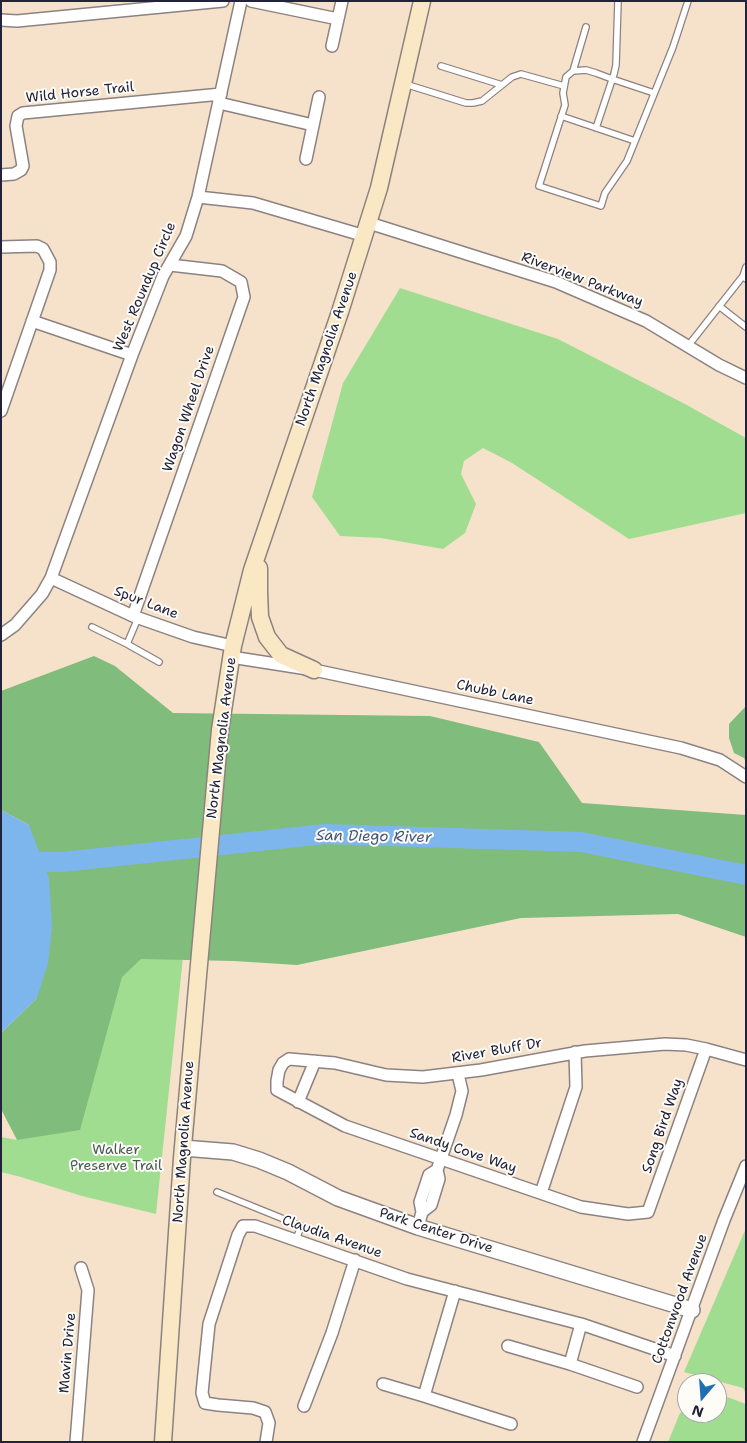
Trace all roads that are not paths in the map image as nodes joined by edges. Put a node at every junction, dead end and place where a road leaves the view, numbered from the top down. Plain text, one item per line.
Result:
1 (222, 1) edge
2 (242, 1) edge
3 (251, 1) edge
4 (342, 1) edge
5 (422, 1) edge
6 (618, 1) edge
7 (688, 1) edge
8 (338, 18) junction
9 (1, 20) edge
10 (586, 27) dead end
11 (332, 46) dead end
12 (441, 66) dead end
13 (574, 71) junction
14 (612, 79) junction
15 (403, 83) junction
16 (502, 85) junction
17 (564, 86) junction
18 (654, 93) junction
19 (319, 97) dead end
20 (220, 98) junction
21 (561, 116) junction
22 (313, 125) junction
23 (596, 128) junction
24 (635, 141) junction
25 (306, 159) dead end
26 (1, 175) edge
27 (198, 197) junction
28 (367, 230) junction
29 (1, 247) edge
30 (170, 265) junction
31 (746, 267) edge
32 (744, 278) edge
33 (719, 306) junction
34 (32, 321) junction
35 (746, 327) edge
36 (688, 346) junction
37 (132, 355) junction
38 (746, 378) edge
39 (1, 411) edge
40 (260, 546) junction
41 (51, 578) junction
42 (135, 617) junction
43 (92, 627) dead end
44 (1, 636) edge
45 (127, 644) junction
46 (232, 652) junction
47 (159, 662) dead end
48 (314, 670) junction
49 (746, 777) edge
50 (706, 1049) junction
51 (575, 1052) junction
52 (746, 1060) edge
53 (315, 1061) junction
54 (458, 1074) junction
55 (277, 1090) joint
56 (298, 1102) junction
57 (183, 1148) junction
58 (439, 1164) junction
59 (746, 1166) edge
60 (217, 1192) dead end
61 (541, 1193) junction
62 (648, 1212) joint
63 (418, 1227) junction
64 (296, 1240) junction
65 (355, 1260) junction
66 (81, 1268) dead end
67 (455, 1290) junction
68 (692, 1310) junction
69 (580, 1324) junction
70 (508, 1346) dead end
71 (675, 1356) junction
72 (570, 1364) junction
73 (383, 1384) dead end
74 (636, 1387) dead end
75 (424, 1396) junction
76 (304, 1406) dead end
77 (511, 1424) dead end
78 (76, 1442) edge
79 (163, 1442) edge
80 (266, 1442) edge
81 (643, 1442) edge

1 - 9 street
2 - 20 street, West Roundup Circle
3 - 8 street
4 - 8 street
5 - 15 main road, North Magnolia Avenue
6 - 14 lane
7 - 18 lane
8 - 11 street
10 - 13 lane
12 - 16 lane
13 - 14 lane
13 - 17 lane
14 - 18 lane
14 - 23 lane
15 - 16 lane
15 - 28 main road, North Magnolia Avenue
16 - 17 lane
17 - 21 lane
18 - 24 lane
19 - 22 street
20 - 22 street, Wild Horse Trail
20 - 26 street, Wild Horse Trail
20 - 27 street, West Roundup Circle
21 - 23 lane
21 - 24 lane
22 - 25 street
23 - 24 lane
27 - 28 street, Riverview Parkway
27 - 30 street, West Roundup Circle
28 - 36 street, Riverview Parkway
28 - 40 main road, North Magnolia Avenue
29 - 34 street
30 - 37 street, West Roundup Circle
30 - 42 street, Wagon Wheel Drive
31 - 32 lane
32 - 33 lane
33 - 35 lane
33 - 36 lane
34 - 37 street
34 - 39 street
36 - 38 street, Riverview Parkway
37 - 41 street, West Roundup Circle
40 - 46 main road, North Magnolia Avenue
40 - 48 main road
41 - 42 street, Spur Lane
41 - 44 street, West Roundup Circle
42 - 45 lane
42 - 46 street, Spur Lane
43 - 45 lane
45 - 47 lane
46 - 48 street, Chubb Lane
46 - 57 main road, North Magnolia Avenue
48 - 49 street, Chubb Lane
50 - 51 street, River Bluff Dr
50 - 52 street, River Bluff Dr
50 - 62 street, Song Bird Way
51 - 54 street, River Bluff Dr
51 - 61 street
53 - 54 street, River Bluff Dr
53 - 55 street, River Bluff Dr
53 - 56 street
54 - 58 street
55 - 56 street, Sandy Cove Way
56 - 58 street, Sandy Cove Way
57 - 63 street, Park Center Drive
57 - 79 main road, North Magnolia Avenue
58 - 61 street, Sandy Cove Way
58 - 63 street
59 - 68 street, Cottonwood Avenue
60 - 64 lane
61 - 62 street, Sandy Cove Way
63 - 68 street, Park Center Drive
64 - 65 street, Claudia Avenue
64 - 80 street, Claudia Avenue
65 - 67 street, Claudia Avenue
65 - 76 street
66 - 78 street, Mavin Drive
67 - 69 street, Claudia Avenue
67 - 75 street
68 - 71 street, Cottonwood Avenue
69 - 71 street, Claudia Avenue
69 - 72 street
70 - 72 street
71 - 81 street, Cottonwood Avenue
72 - 74 street
73 - 75 street
75 - 77 street

